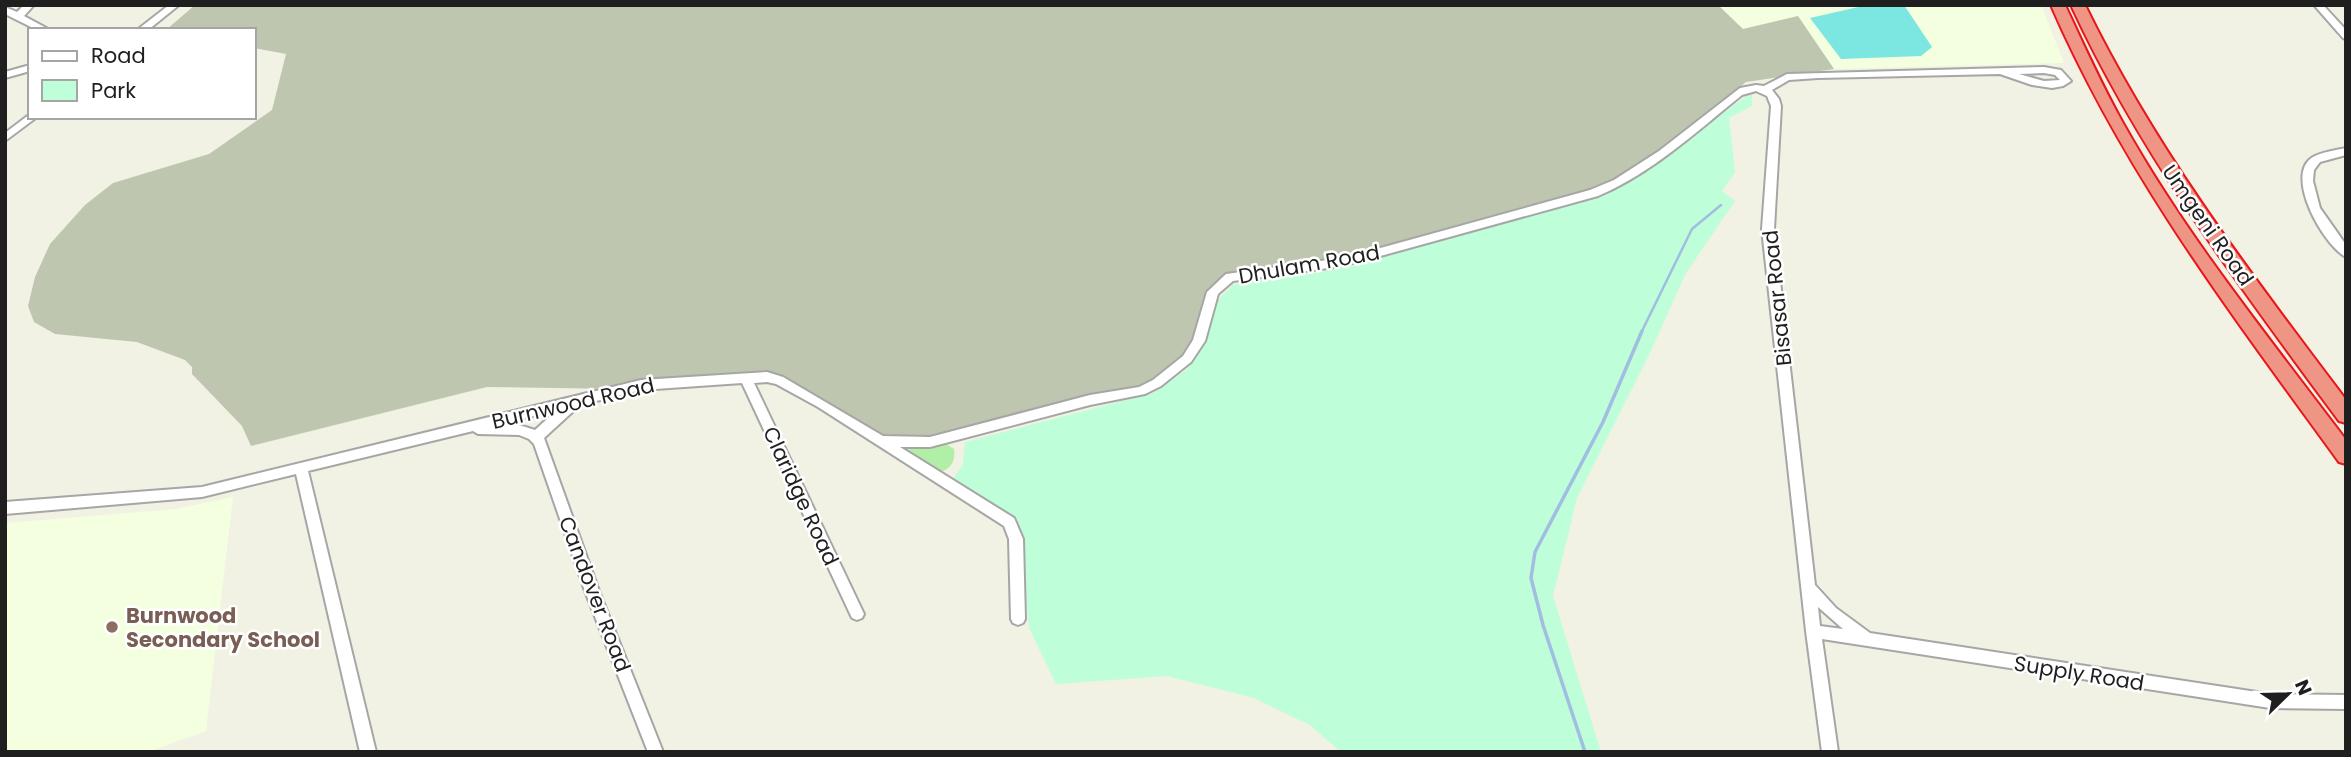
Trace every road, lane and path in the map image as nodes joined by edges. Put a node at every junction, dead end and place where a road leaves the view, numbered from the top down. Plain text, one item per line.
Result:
1 (30, 5) edge
2 (174, 5) edge
3 (185, 5) edge
4 (2058, 5) edge
5 (2078, 5) edge
6 (2088, 5) edge
7 (2318, 5) edge
8 (5, 10) edge
9 (17, 17) junction
10 (41, 28) edge
11 (145, 28) edge
12 (156, 28) edge
13 (2346, 36) edge
14 (28, 69) edge
15 (2004, 72) junction
16 (5, 75) edge
17 (1765, 90) junction
18 (28, 111) edge
19 (29, 119) edge
20 (5, 128) edge
21 (2146, 135) junction
22 (5, 138) edge
23 (2346, 151) edge
24 (2346, 254) edge
25 (745, 377) junction
26 (577, 400) junction
27 (2346, 415) edge
28 (467, 428) junction
29 (536, 437) junction
30 (880, 441) junction
31 (2346, 456) edge
32 (301, 469) junction
33 (5, 508) edge
34 (1808, 587) junction
35 (857, 614) dead end
36 (1018, 619) dead end
37 (1813, 631) junction
38 (1869, 640) junction
39 (2346, 702) edge
40 (368, 752) edge
41 (656, 752) edge
42 (1830, 752) edge

1 - 9 street
2 - 11 street
3 - 12 street
4 - 31 highway, Umgeni Road
5 - 21 highway, Umgeni Road
6 - 21 highway
7 - 13 street
8 - 9 street
9 - 10 street
14 - 16 street
15 - 15 street
15 - 17 street
17 - 30 street, Dhulam Road
17 - 34 street, Bisasar Road
18 - 20 street
19 - 22 street
21 - 27 highway, Umgeni Road
23 - 24 street
25 - 26 street, Burnwood Road
25 - 30 street, Burnwood Road
25 - 35 street, Claridge Road
26 - 28 street, Burnwood Road
26 - 29 street
28 - 29 street
28 - 32 street, Burnwood Road
29 - 41 street, Candover Road
30 - 36 street, Burnwood Road
32 - 33 street, Burnwood Road
32 - 40 street
34 - 37 street, Bisasar Road
34 - 38 street
37 - 38 street, Supply Road
37 - 42 street, Bisasar Road
38 - 39 street, Supply Road

